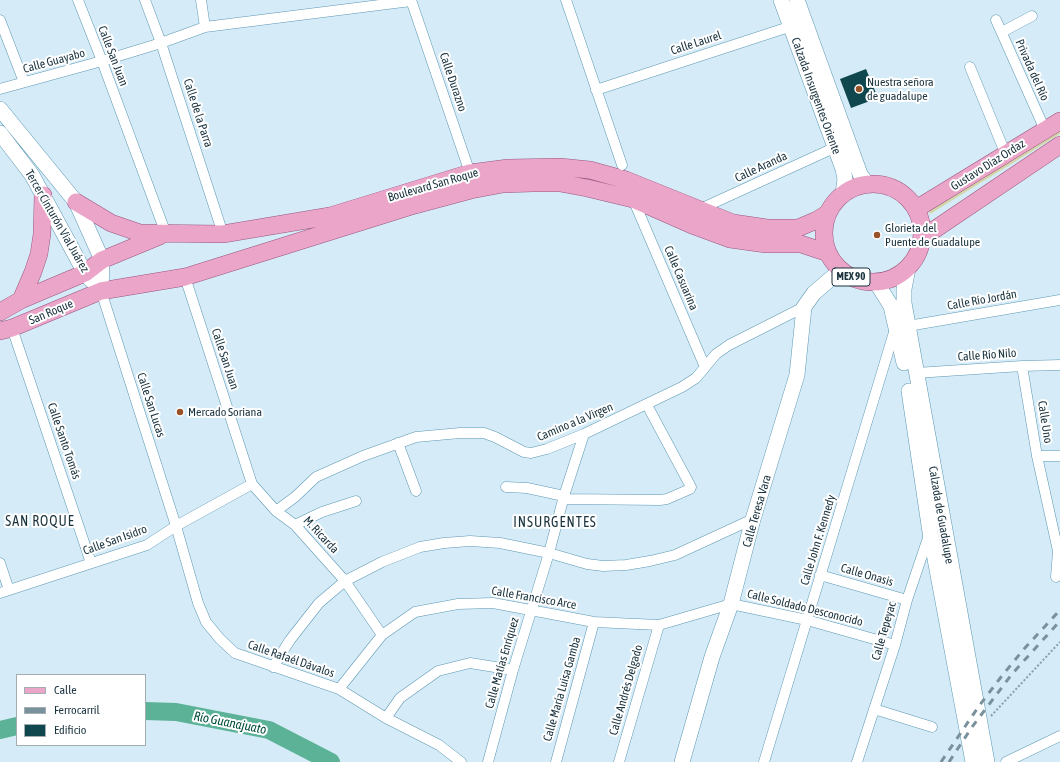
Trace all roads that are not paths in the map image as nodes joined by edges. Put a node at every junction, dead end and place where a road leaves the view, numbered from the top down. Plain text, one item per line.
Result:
1 (78, 0) edge
2 (145, 0) edge
3 (201, 0) edge
4 (411, 0) edge
5 (566, 0) edge
6 (781, 0) edge
7 (797, 0) edge
8 (1032, 16) dead end
9 (0, 20) edge
10 (996, 20) dead end
11 (805, 22) junction
12 (790, 26) junction
13 (205, 27) junction
14 (1002, 32) junction
15 (161, 43) junction
16 (102, 61) junction
17 (970, 67) dead end
18 (24, 82) junction
19 (0, 88) edge
20 (596, 90) junction
21 (0, 109) edge
22 (1060, 121) edge
23 (1045, 130) junction
24 (0, 133) edge
25 (1060, 145) edge
26 (836, 147) junction
27 (1006, 154) junction
28 (622, 165) dead end
29 (470, 173) junction
30 (867, 184) junction
31 (843, 194) junction
32 (44, 195) junction
33 (633, 199) junction
34 (76, 202) junction
35 (916, 209) junction
36 (698, 210) junction
37 (828, 214) junction
38 (166, 234) junction
39 (223, 234) junction
40 (922, 238) junction
41 (828, 253) junction
42 (102, 260) junction
43 (908, 268) junction
44 (841, 270) junction
45 (85, 273) junction
46 (185, 277) junction
47 (876, 282) junction
48 (101, 290) junction
49 (21, 300) junction
50 (1060, 300) edge
51 (804, 307) junction
52 (0, 312) edge
53 (902, 326) junction
54 (6, 330) edge
55 (1060, 365) edge
56 (1022, 366) junction
57 (705, 367) junction
58 (916, 373) junction
59 (647, 405) junction
60 (584, 434) junction
61 (398, 443) junction
62 (1037, 456) junction
63 (1060, 456) edge
64 (252, 484) junction
65 (506, 487) dead end
66 (416, 491) dead end
67 (564, 498) junction
68 (356, 502) dead end
69 (940, 509) junction
70 (276, 511) junction
71 (753, 519) junction
72 (295, 525) junction
73 (176, 526) junction
74 (930, 532) junction
75 (1059, 550) edge
76 (549, 553) junction
77 (0, 563) edge
78 (91, 563) junction
79 (820, 575) junction
80 (1056, 577) dead end
81 (345, 580) junction
82 (5, 592) edge
83 (907, 600) junction
84 (731, 604) junction
85 (531, 610) junction
86 (808, 620) junction
87 (594, 622) junction
88 (659, 625) junction
89 (382, 635) junction
90 (894, 644) junction
91 (273, 667) junction
92 (513, 670) junction
93 (339, 689) junction
94 (874, 709) junction
95 (386, 718) junction
96 (932, 727) dead end
97 (1060, 736) edge
98 (461, 762) edge
99 (488, 762) edge
100 (556, 762) edge
101 (619, 762) edge
102 (682, 762) edge
103 (764, 762) edge
104 (857, 762) edge
105 (973, 762) edge
106 (986, 762) edge
107 (1006, 762) edge

1 - 16 street, Calle San Juan
2 - 15 street, Calle de la Parra
3 - 13 street
4 - 13 street, Calle Guayabo
4 - 29 street, Calle Durazno
5 - 20 street
6 - 12 main road, Calzada Insurgentes Oriente
7 - 11 main road, Calzada Insurgentes Oriente
8 - 14 street
9 - 18 street
10 - 14 street, Privada del Río
11 - 12 street, Calle Laurel
11 - 30 main road, Calzada Insurgentes Oriente
12 - 20 street, Calle Laurel
12 - 26 main road, Calzada Insurgentes Oriente
13 - 15 street, Calle Guayabo
14 - 23 street, Privada del Río
15 - 16 street, Calle Guayabo
15 - 39 street, Calle de la Parra
16 - 18 street, Calle Guayabo
16 - 38 street, Calle San Juan
17 - 27 street
18 - 19 street, Calle Guayabo
20 - 28 street
21 - 34 main road, Tercer Cinturón Vial Juárez
22 - 23 main road, Gustavo Díaz Ordaz
23 - 27 main road, Gustavo Díaz Ordaz
24 - 32 main road, Tercer Cinturón Vial Juárez
25 - 40 main road, Gustavo Díaz Ordaz
26 - 31 main road, Calzada Insurgentes Oriente
26 - 36 street, Calle Aranda
27 - 35 main road, Gustavo Díaz Ordaz
29 - 36 main road, Boulevard San Roque
29 - 39 main road, Boulevard San Roque
30 - 31 main road, MEX 90
30 - 35 main road, MEX 90
31 - 37 main road, MEX 90
32 - 45 main road, Tercer Cinturón Vial Juárez
32 - 49 main road
33 - 41 main road, Boulevard San Roque
33 - 46 main road, Boulevard San Roque
33 - 57 street, Calle Casuarina
34 - 38 main road
34 - 42 main road, Tercer Cinturón Vial Juárez
35 - 40 main road, MEX 90
36 - 37 main road, Boulevard San Roque
37 - 41 main road, MEX 90
38 - 39 main road, Boulevard San Roque
38 - 42 main road, Boulevard San Roque
40 - 43 main road, MEX 90
41 - 44 main road, MEX 90
42 - 45 main road, Boulevard San Roque
42 - 48 main road, Tercer Cinturón Vial Juárez
43 - 47 main road, MEX 90
43 - 53 main road, Calzada de Guadalupe / MEX 90
44 - 47 main road, MEX 90
44 - 51 main road
45 - 48 main road, Tercer Cinturón Vial Juárez
45 - 49 main road, San Roque
46 - 48 main road, Boulevard San Roque
46 - 64 street, Calle San Juan
47 - 53 main road, Calzada de Guadalupe / MEX 90
48 - 54 main road, San Roque
48 - 73 street, Calle San Lucas
49 - 52 main road, San Roque
50 - 53 street, Calle Río Jordán
51 - 57 street, Camino a la Virgen
51 - 71 main road, Calle Teresa Vara
53 - 58 main road, Calzada de Guadalupe / MEX 90
53 - 74 main road, Calzada de Guadalupe / MEX 90
53 - 79 street, Calle John F. Kennedy
54 - 78 street, Calle Santo Tomás
55 - 56 street, Calle Río Nilo
56 - 58 street, Calle Río Nilo
56 - 62 street, Calle Uno
57 - 59 street, Camino a la Virgen
58 - 69 main road, Calzada de Guadalupe / MEX 90
59 - 60 street, Camino a la Virgen
59 - 67 street
60 - 61 street, Camino a la Virgen
60 - 67 street, Calle Matías Enríquez
61 - 66 street
61 - 70 street, Camino a la Virgen
62 - 63 street
62 - 75 street, Calle Uno
64 - 70 street, Calle San Juan
64 - 73 street, Calle San Isidro
65 - 67 street
67 - 76 street, Calle Matías Enríquez
68 - 72 street
69 - 74 street, Calle Tepeyac
69 - 106 main road, Calzada de Guadalupe / MEX 90
70 - 72 street, M. Ricarda
71 - 76 street
71 - 84 main road, Calle Teresa Vara
72 - 81 street, M. Ricarda
73 - 78 street, Calle San Isidro
73 - 91 street, Calle Rafaél Dávalos
74 - 83 street, Calle Tepeyac
74 - 105 main road, Calzada de Guadalupe / MEX 90
75 - 80 street, Calle Uno
76 - 81 street
76 - 85 street, Calle Matías Enríquez
77 - 82 street
78 - 82 street, Calle San Isidro
79 - 83 street, Calle Onasis
79 - 86 street, Calle John F. Kennedy
81 - 89 street, M. Ricarda
81 - 91 street
83 - 90 street, Calle Tepeyac
84 - 86 street, Calle Soldado Desconocido
84 - 88 street, Calle Francisco Arce
84 - 102 main road, Calle Teresa Vara
85 - 87 street, Calle Francisco Arce
85 - 89 street, Calle Francisco Arce
85 - 92 street, Calle Matías Enríquez
86 - 90 street, Calle Soldado Desconocido
86 - 103 street, Calle John F. Kennedy
87 - 88 street, Calle Francisco Arce
87 - 100 street, Calle María Luisa Gamba
88 - 101 street, Calle Andrés Delgado
89 - 93 street, Calle Francisco Arce
90 - 94 street, Calle Tepeyac
91 - 93 street, Calle Rafaél Dávalos
92 - 95 street
92 - 99 street, Calle Matías Enríquez
93 - 95 street, Calle Rafaél Dávalos
94 - 96 street
94 - 104 street, Calle Tepeyac
95 - 98 street, Calle Rafaél Dávalos
97 - 107 street

